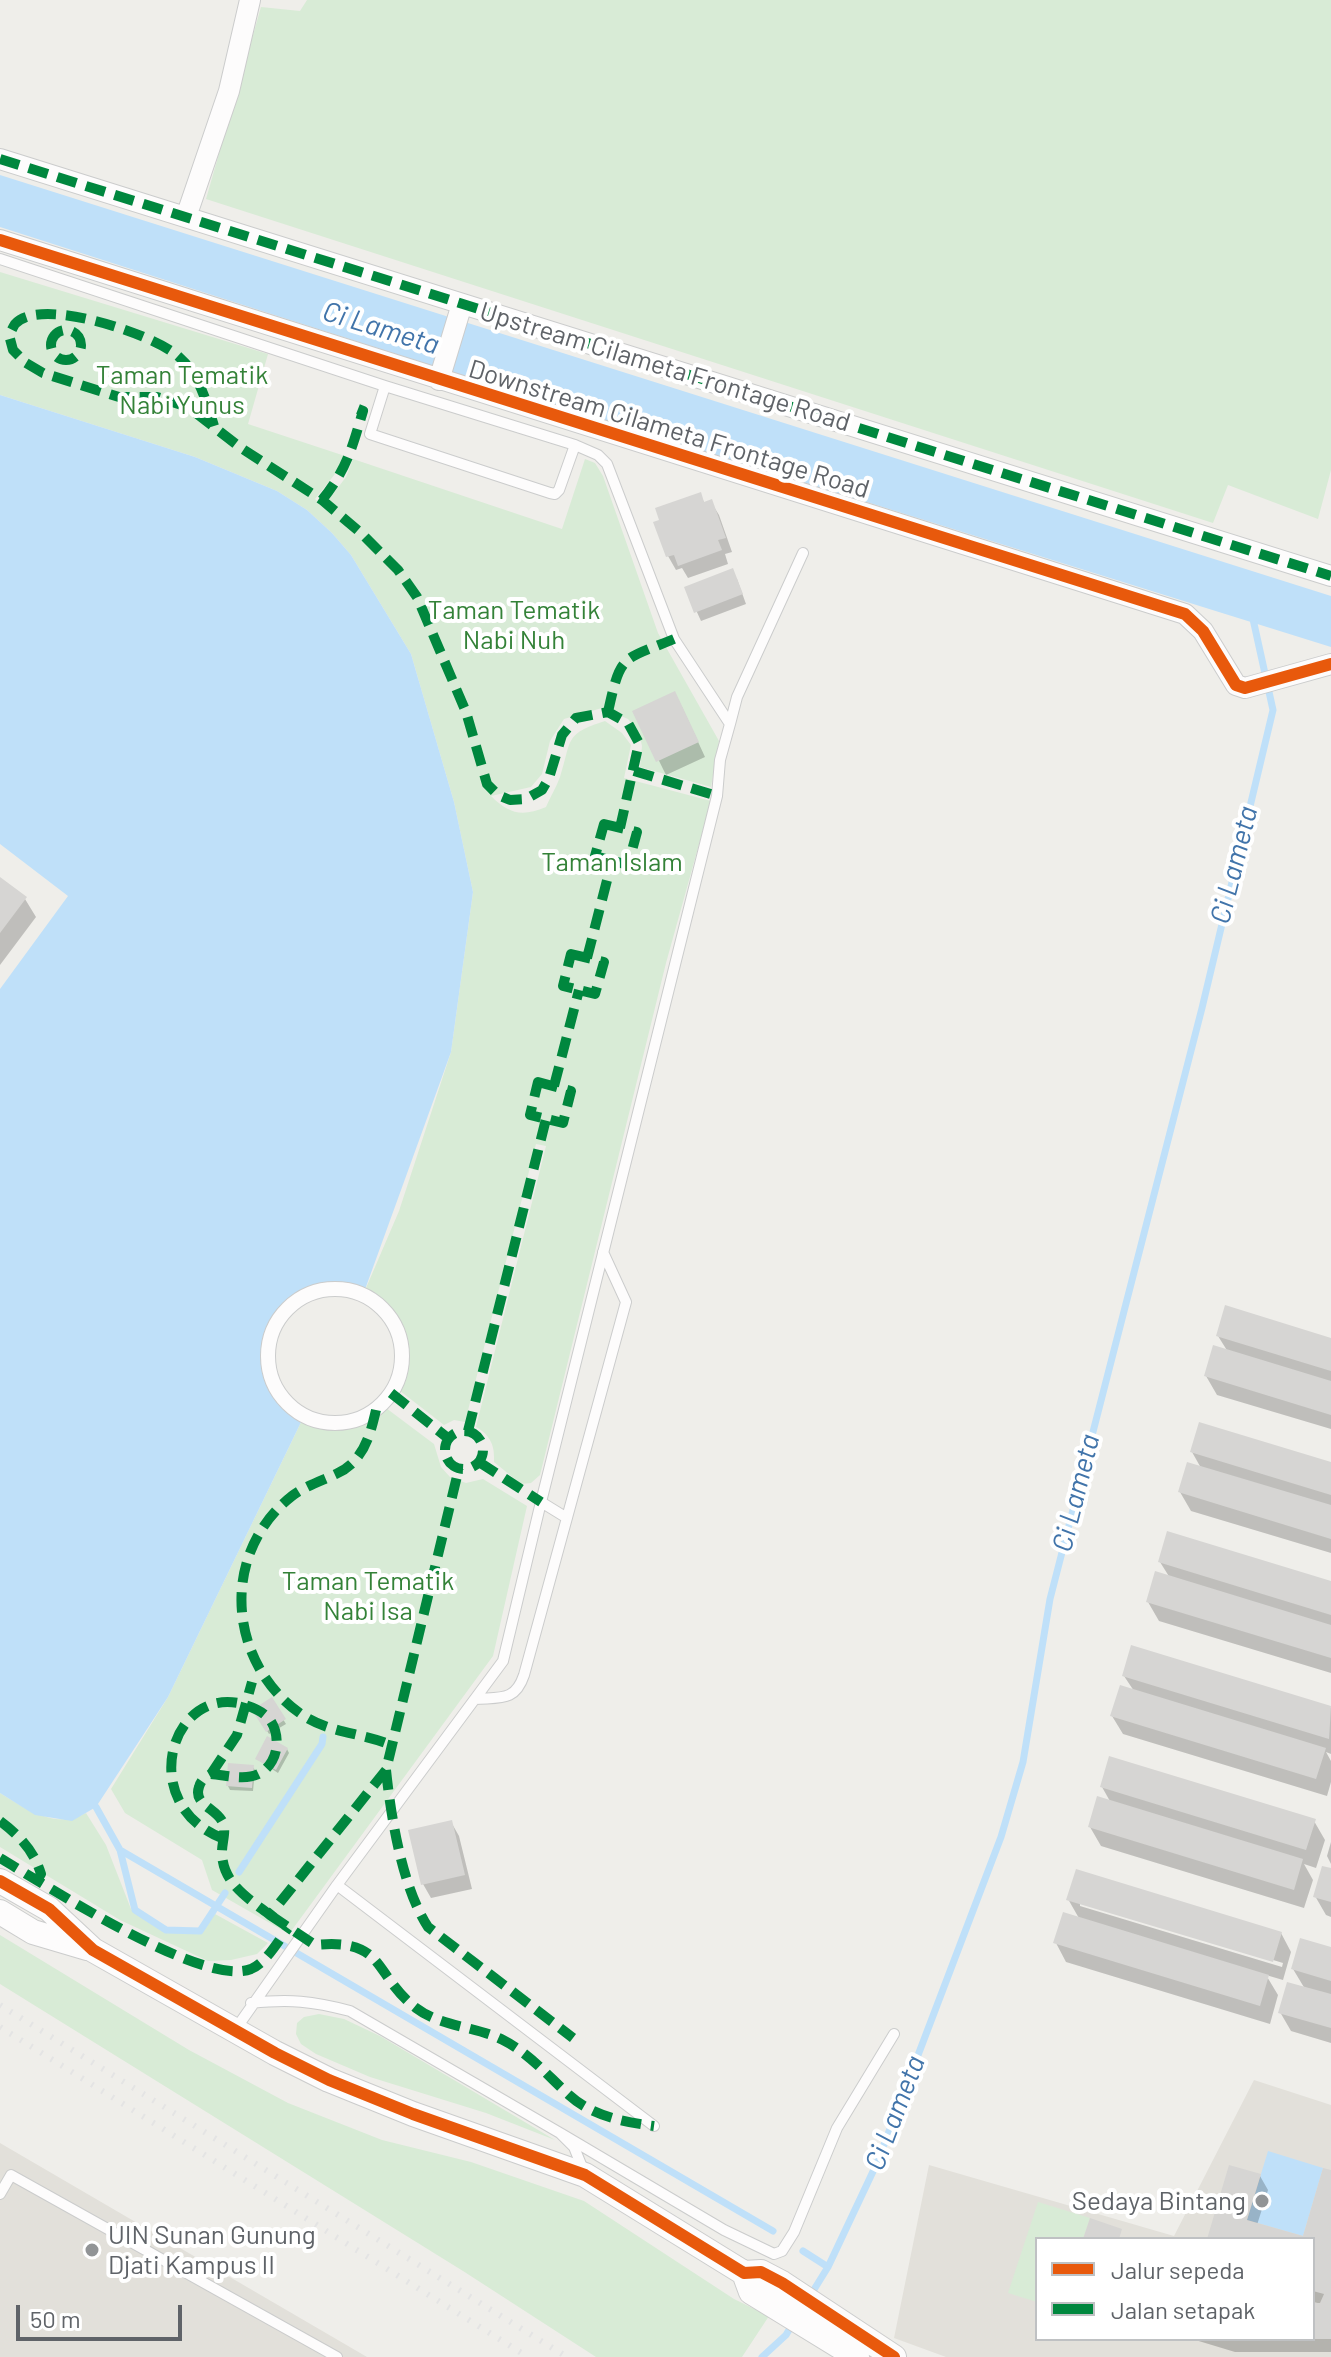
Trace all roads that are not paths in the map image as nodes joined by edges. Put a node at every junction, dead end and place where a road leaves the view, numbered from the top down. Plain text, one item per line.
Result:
1 (250, 0) edge
2 (0, 159) edge
3 (186, 217) junction
4 (0, 240) edge
5 (0, 259) edge
6 (460, 311) junction
7 (441, 373) junction
8 (385, 386) junction
9 (575, 445) junction
10 (803, 553) dead end
11 (1331, 576) edge
12 (1331, 664) edge
13 (730, 724) junction
14 (603, 1252) junction
15 (349, 1421) joint
16 (541, 1502) junction
17 (567, 1518) junction
18 (475, 1699) junction
19 (0, 1881) edge
20 (337, 1885) junction
21 (0, 1912) edge
22 (93, 1950) junction
23 (251, 2003) junction
24 (234, 2031) junction
25 (894, 2034) dead end
26 (654, 2126) dead end
27 (560, 2133) junction
28 (585, 2175) junction
29 (0, 2194) edge
30 (776, 2293) junction
31 (892, 2356) edge
32 (337, 2357) edge
33 (857, 2357) edge

1 - 3 street
2 - 3 street, Upstream Cilameta Frontage Road
3 - 6 street, Upstream Cilameta Frontage Road
4 - 7 street, Downstream Cilameta Frontage Road
5 - 8 lane
6 - 7 street
6 - 11 street, Upstream Cilameta Frontage Road
7 - 12 street, Downstream Cilameta Frontage Road
8 - 9 lane
8 - 9 lane
9 - 13 lane
10 - 13 lane
13 - 14 lane
14 - 16 lane
14 - 17 lane
15 - 15 street
16 - 17 lane
16 - 18 lane
17 - 18 lane
18 - 20 lane
19 - 22 street
20 - 23 lane
20 - 26 lane
21 - 22 street
22 - 24 street
23 - 24 lane
23 - 27 lane
24 - 28 street
25 - 27 lane
27 - 28 lane
28 - 30 street
29 - 32 lane
30 - 31 street
30 - 33 street

